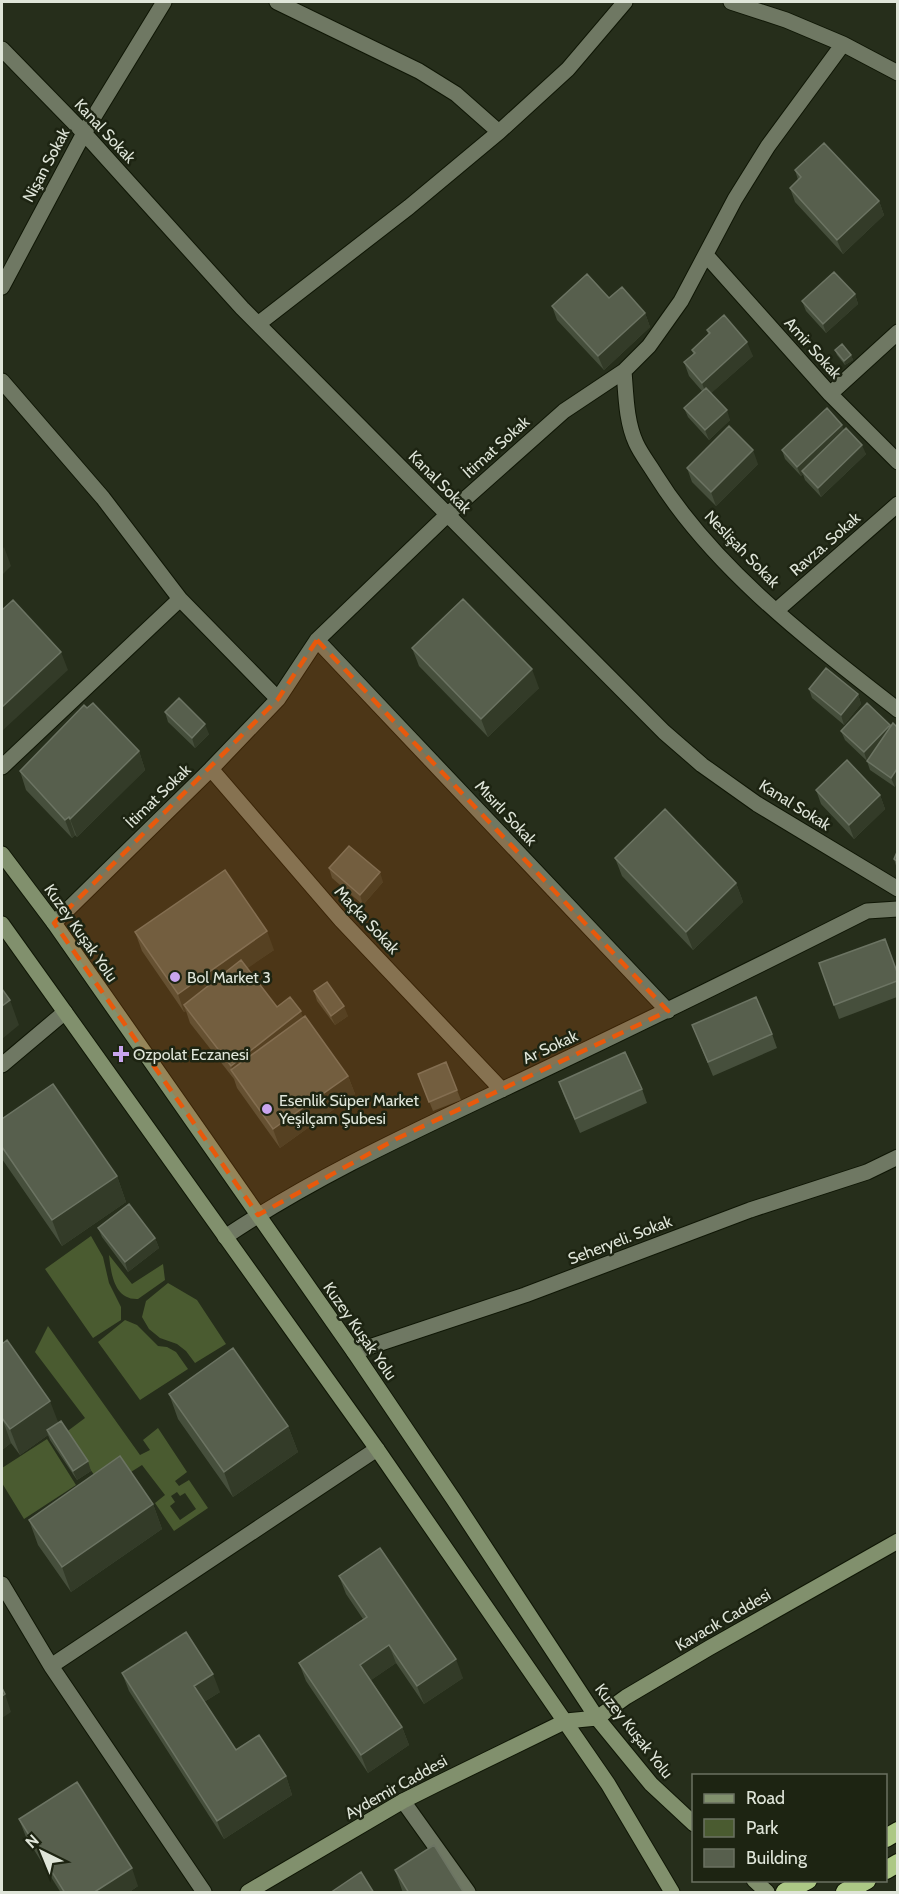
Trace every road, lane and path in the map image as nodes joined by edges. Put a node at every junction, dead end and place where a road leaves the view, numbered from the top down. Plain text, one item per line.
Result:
1 (164, 2) edge
2 (277, 2) edge
3 (625, 2) edge
4 (731, 2) edge
5 (843, 44) junction
6 (2, 49) edge
7 (897, 73) edge
8 (499, 132) junction
9 (84, 133) junction
10 (706, 255) junction
11 (2, 287) edge
12 (258, 324) junction
13 (897, 332) edge
14 (624, 371) junction
15 (2, 381) edge
16 (830, 394) junction
17 (897, 462) edge
18 (897, 504) edge
19 (447, 515) junction
20 (180, 599) junction
21 (777, 610) junction
22 (317, 640) junction
23 (278, 699) junction
24 (897, 710) edge
25 (2, 767) edge
26 (212, 769) junction
27 (2, 854) edge
28 (897, 889) edge
29 (897, 909) edge
30 (54, 923) junction
31 (2, 924) edge
32 (668, 1011) junction
33 (65, 1012) junction
34 (2, 1065) edge
35 (502, 1089) junction
36 (897, 1158) edge
37 (258, 1215) junction
38 (225, 1237) junction
39 (354, 1352) junction
40 (377, 1449) junction
41 (897, 1540) edge
42 (2, 1584) edge
43 (51, 1666) junction
44 (597, 1718) junction
45 (566, 1721) junction
46 (403, 1801) junction
47 (678, 1809) junction
48 (692, 1816) edge
49 (692, 1823) edge
50 (755, 1882) edge
51 (806, 1882) edge
52 (865, 1882) edge
53 (204, 1893) edge
54 (248, 1893) edge
55 (468, 1893) edge
56 (672, 1893) edge
57 (767, 1893) edge
58 (785, 1893) edge
59 (845, 1893) edge

1 - 9 street, Nişan Sokak
2 - 8 street
3 - 8 street
4 - 5 street
5 - 7 street
5 - 10 street, İtimat Sokak
6 - 9 street, Kanal Sokak
8 - 12 street
9 - 11 street, Nişan Sokak
9 - 12 street, Kanal Sokak
10 - 14 street, İtimat Sokak
10 - 16 street, Amir Sokak
12 - 19 street, Kanal Sokak
13 - 16 street
14 - 19 street, İtimat Sokak
14 - 21 street, Neslişah Sokak
15 - 20 street
16 - 17 street, Amir Sokak
18 - 21 street, Ravza. Sokak
19 - 22 street, İtimat Sokak
19 - 28 street, Kanal Sokak
20 - 23 street
20 - 25 street
21 - 24 street, Neslişah Sokak
22 - 23 street, İtimat Sokak
22 - 32 street, Mısırlı Sokak
23 - 26 street, İtimat Sokak
26 - 30 street, İtimat Sokak
26 - 35 street, Maçka Sokak
27 - 30 main road, Kuzey Kuşak Yolu
29 - 32 street, Ar Sokak
30 - 37 main road, Kuzey Kuşak Yolu
31 - 33 main road
32 - 35 street, Ar Sokak
33 - 34 street
33 - 38 main road
35 - 37 street, Ar Sokak
36 - 39 street, Seheryeli. Sokak
37 - 38 street, Ar Sokak
37 - 39 main road, Kuzey Kuşak Yolu
38 - 40 main road
39 - 44 main road, Kuzey Kuşak Yolu
40 - 43 street
40 - 45 main road
41 - 44 main road, Kavacık Caddesi
42 - 43 street
43 - 53 street
44 - 45 main road
44 - 47 main road, Kuzey Kuşak Yolu
45 - 46 main road, Aydemir Caddesi
45 - 56 main road
46 - 54 main road, Aydemir Caddesi
46 - 55 street
47 - 48 main road
47 - 49 main road, Kuzey Kuşak Yolu
50 - 57 main road
51 - 58 highway
52 - 59 highway

